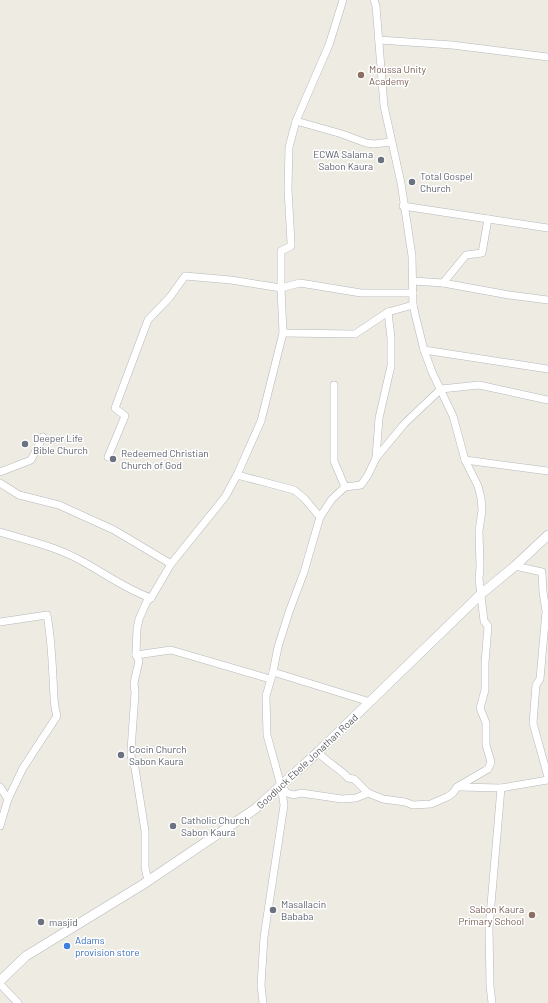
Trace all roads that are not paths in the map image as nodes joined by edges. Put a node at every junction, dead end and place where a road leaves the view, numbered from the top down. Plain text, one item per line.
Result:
1 (343, 0) edge
2 (374, 0) edge
3 (379, 40) junction
4 (548, 57) edge
5 (296, 121) junction
6 (391, 142) junction
7 (403, 206) junction
8 (488, 219) junction
9 (548, 228) edge
10 (413, 281) junction
11 (443, 283) junction
12 (280, 288) junction
13 (413, 294) junction
14 (548, 300) edge
15 (414, 305) junction
16 (388, 312) junction
17 (283, 333) junction
18 (424, 350) junction
19 (548, 369) edge
20 (334, 386) dead end
21 (441, 389) junction
22 (548, 400) edge
23 (43, 437) dead end
24 (108, 457) dead end
25 (376, 458) junction
26 (465, 460) junction
27 (548, 471) edge
28 (0, 472) edge
29 (238, 475) junction
30 (0, 483) edge
31 (345, 487) junction
32 (320, 517) junction
33 (0, 533) edge
34 (548, 535) edge
35 (171, 564) junction
36 (515, 566) junction
37 (481, 594) junction
38 (151, 598) junction
39 (0, 622) edge
40 (136, 655) junction
41 (273, 672) junction
42 (270, 679) junction
43 (544, 680) edge
44 (370, 702) junction
45 (318, 752) junction
46 (548, 779) edge
47 (282, 786) junction
48 (0, 787) edge
49 (457, 787) junction
50 (501, 788) junction
51 (368, 793) junction
52 (8, 798) junction
53 (0, 826) edge
54 (148, 881) junction
55 (0, 982) edge
56 (18, 1003) edge
57 (263, 1003) edge
58 (492, 1003) edge

1 - 5 street
2 - 3 street
3 - 4 street
3 - 6 street
5 - 6 street
5 - 12 street
6 - 7 street
7 - 8 street
7 - 10 street
8 - 9 street
8 - 11 street
10 - 11 street
10 - 13 street
11 - 14 street
12 - 13 street
12 - 17 street
12 - 24 street
13 - 15 street
15 - 16 street
15 - 18 street
16 - 17 street
16 - 25 street
17 - 29 street
18 - 19 street
18 - 21 street
20 - 31 street
21 - 22 street
21 - 25 street
21 - 26 street
23 - 28 street
25 - 31 street
26 - 27 street
26 - 37 street
29 - 32 street
29 - 35 street
30 - 35 street
31 - 32 street
32 - 41 street
33 - 38 street
34 - 36 main road, Goodluck Ebele Jonathan Road
35 - 38 street
36 - 37 main road, Goodluck Ebele Jonathan Road
36 - 43 street
37 - 44 main road, Goodluck Ebele Jonathan Road
37 - 49 street
38 - 40 street
39 - 52 street
40 - 42 street
40 - 54 street
41 - 42 street
41 - 44 street
42 - 47 street
43 - 46 street
44 - 45 main road, Goodluck Ebele Jonathan Road
45 - 47 main road, Goodluck Ebele Jonathan Road
45 - 51 street
46 - 50 street
47 - 51 street
47 - 54 main road, Goodluck Ebele Jonathan Road
47 - 57 street
48 - 52 street
49 - 50 street
49 - 51 street
50 - 58 street
52 - 53 street
54 - 55 main road, Goodluck Ebele Jonathan Road
55 - 56 street

